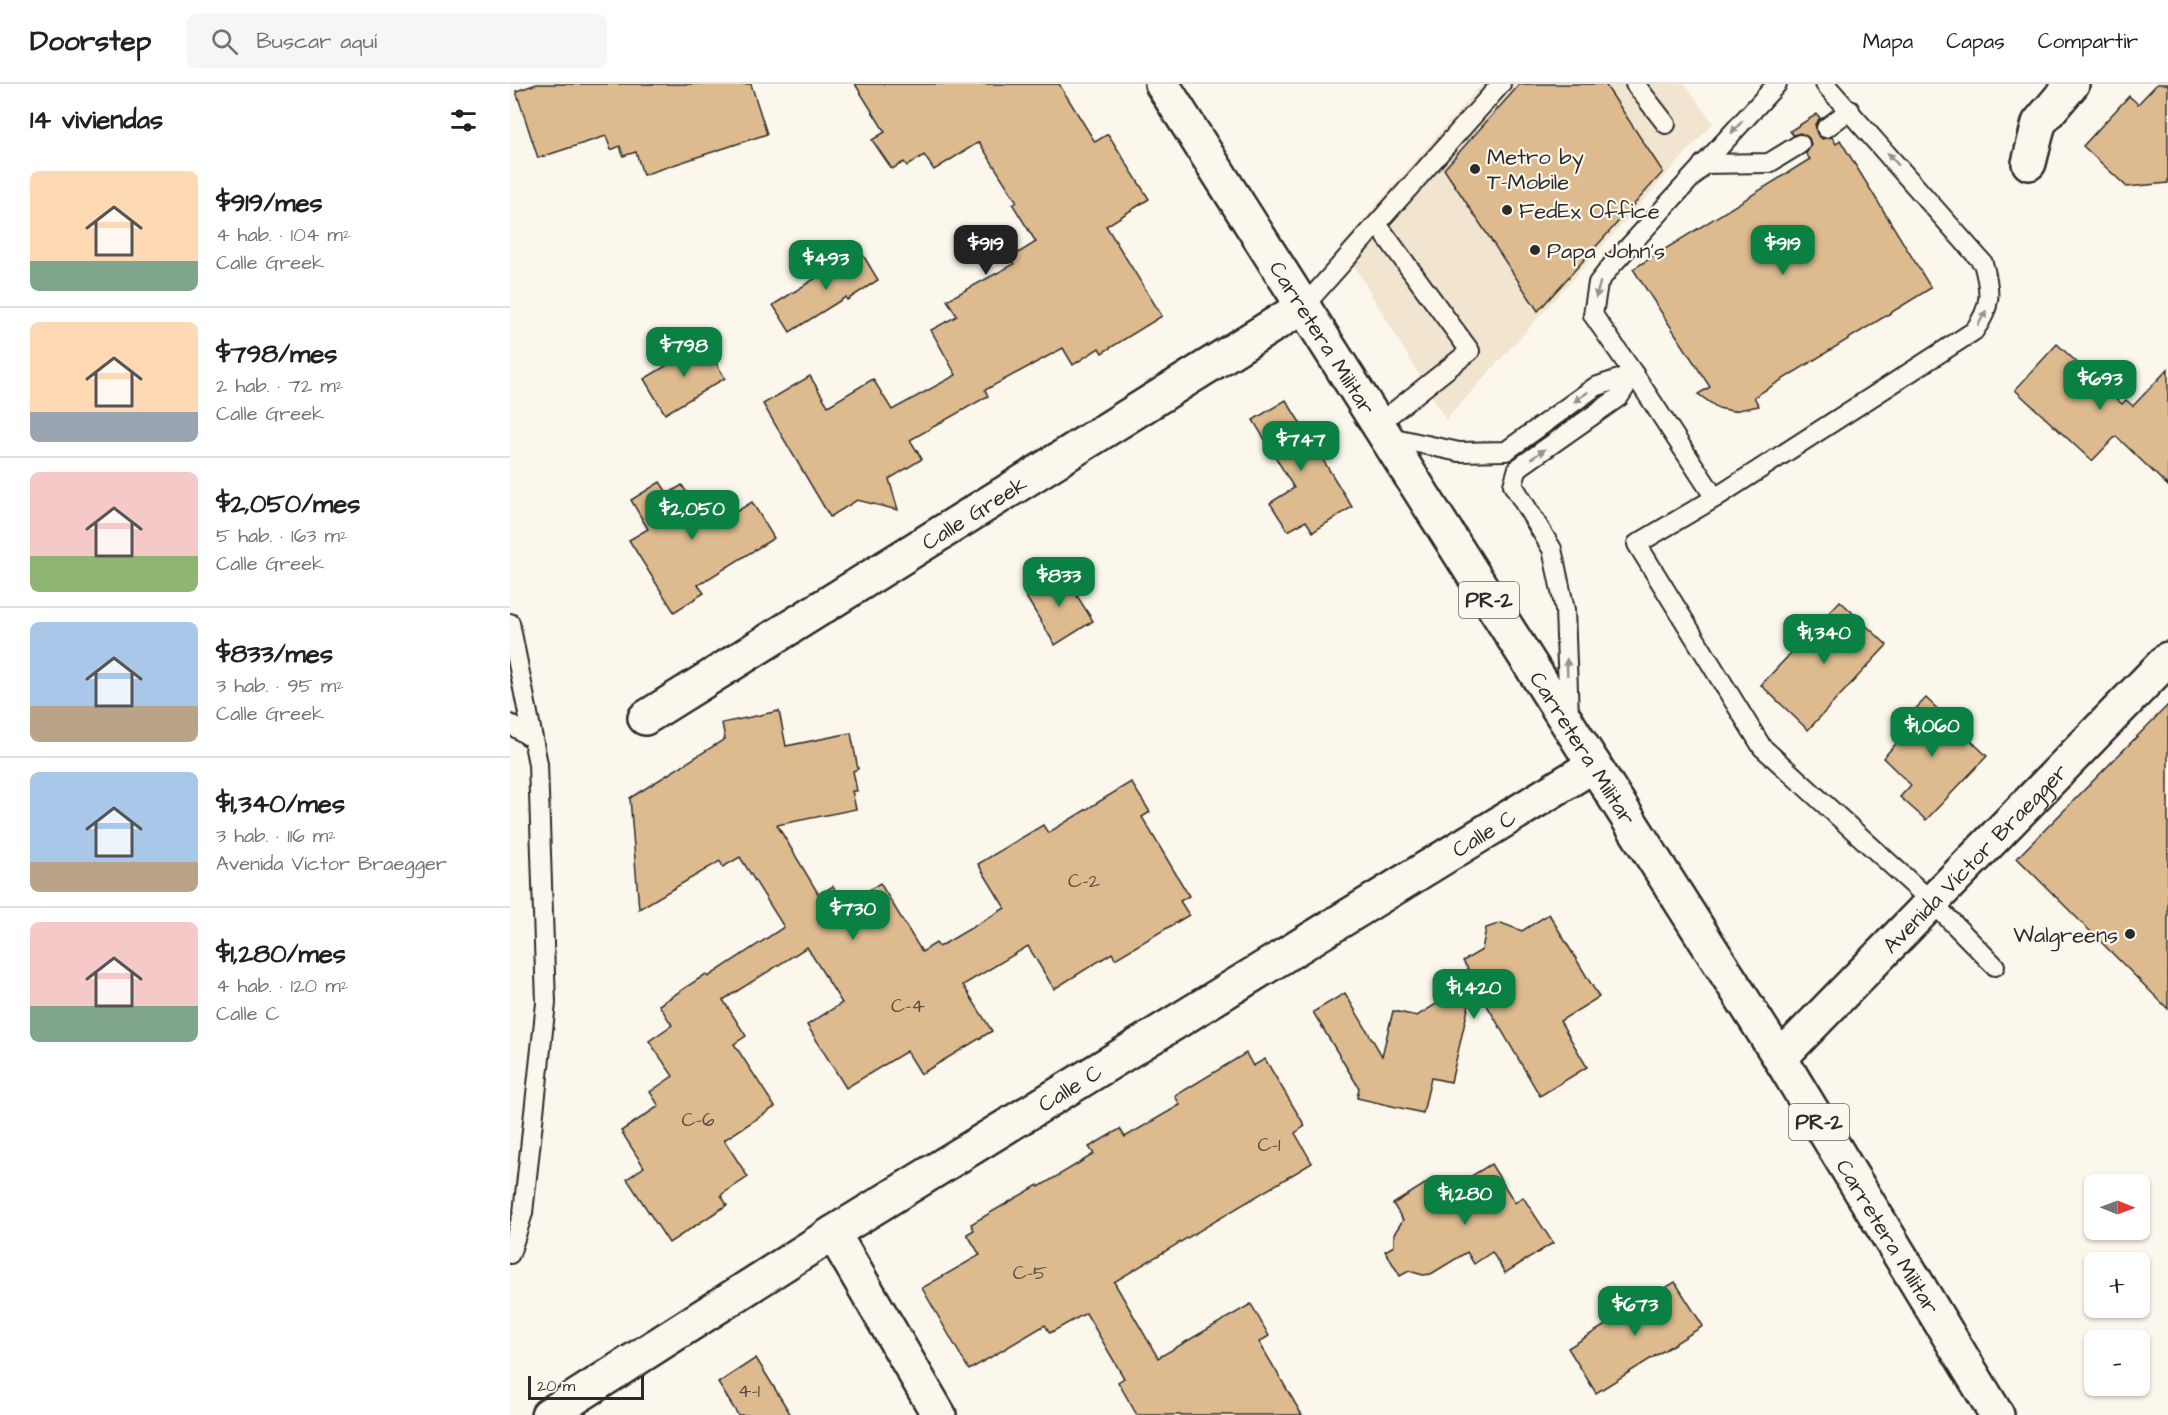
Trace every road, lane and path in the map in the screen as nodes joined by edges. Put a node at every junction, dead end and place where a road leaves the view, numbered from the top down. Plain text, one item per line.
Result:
1 (1162, 84) edge
2 (1501, 84) edge
3 (1635, 84) edge
4 (1777, 84) edge
5 (1825, 84) edge
6 (2072, 84) edge
7 (1850, 110) junction
8 (1666, 124) dead end
9 (1826, 128) dead end
10 (1800, 144) dead end
11 (2028, 163) dead end
12 (1703, 164) junction
13 (1377, 224) junction
14 (1304, 306) junction
15 (1634, 374) junction
16 (1380, 430) junction
17 (1715, 498) junction
18 (510, 623) edge
19 (2168, 659) edge
20 (645, 718) dead end
21 (510, 724) edge
22 (1569, 725) junction
23 (533, 739) junction
24 (1594, 765) junction
25 (1932, 902) junction
26 (1995, 966) dead end
27 (1780, 1058) junction
28 (833, 1233) junction
29 (510, 1254) edge
30 (548, 1415) edge
31 (939, 1415) edge
32 (1997, 1415) edge

1 - 14 street, Carretera Militar / PR-2
2 - 13 lane
3 - 8 lane
4 -> 12 lane
5 - 7 lane
6 - 11 street
7 - 9 lane
17 -> 7 lane
10 - 12 lane
12 -> 15 lane
13 - 14 lane
13 - 16 lane
14 - 16 street, Carretera Militar / PR-2
14 - 20 street, Calle Greek
15 -> 16 lane
15 - 17 lane
22 -> 15 lane
16 - 22 street, Carretera Militar / PR-2
17 - 25 lane
18 - 23 lane
19 - 25 street, Avenida Víctor Braegger
21 - 23 lane
22 - 24 street, Carretera Militar / PR-2
23 - 29 lane
24 - 27 street, Carretera Militar / PR-2
24 - 28 street, Calle C
25 - 26 lane
25 - 27 street, Avenida Víctor Braegger
27 - 32 street, Carretera Militar / PR-2
28 - 30 street, Calle C
28 - 31 street

